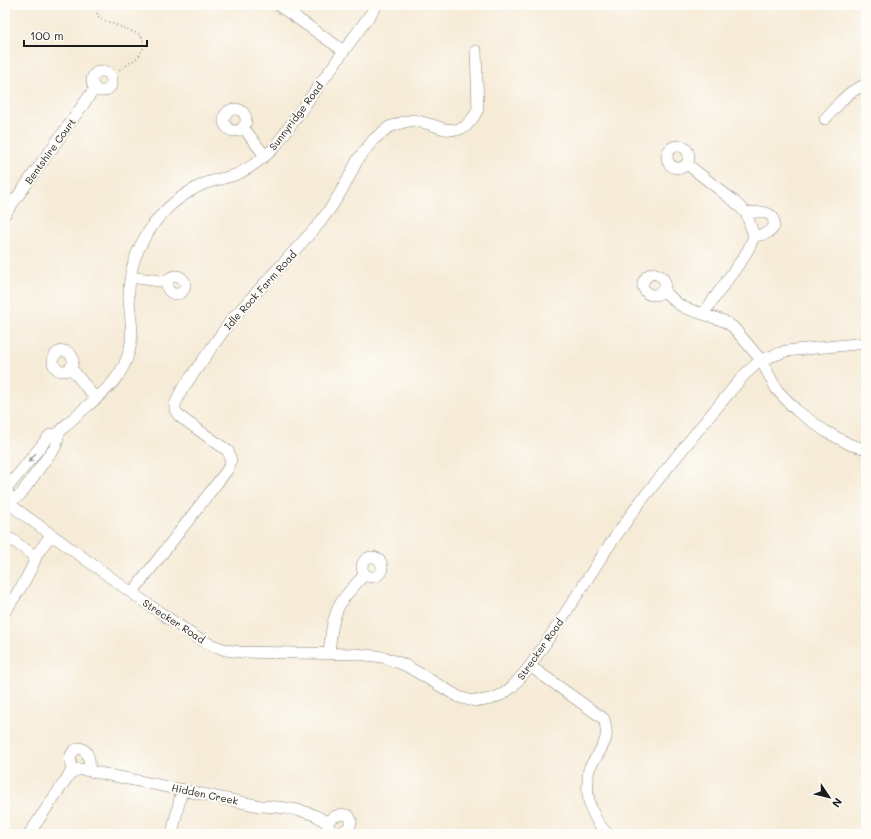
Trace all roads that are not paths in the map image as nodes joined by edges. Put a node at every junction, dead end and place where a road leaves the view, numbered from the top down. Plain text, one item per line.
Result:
1 (278, 5) edge
2 (377, 5) edge
3 (476, 51) dead end
4 (344, 52) junction
5 (866, 84) edge
6 (95, 88) dead end
7 (825, 120) dead end
8 (243, 127) dead end
9 (266, 156) junction
10 (688, 164) dead end
11 (5, 214) edge
12 (746, 214) junction
13 (754, 236) junction
14 (130, 277) junction
15 (167, 282) dead end
16 (663, 290) dead end
17 (703, 314) junction
18 (866, 343) edge
19 (761, 360) junction
20 (71, 368) dead end
21 (96, 399) junction
22 (866, 449) edge
23 (6, 502) edge
24 (51, 535) junction
25 (11, 539) dead end
26 (36, 557) junction
27 (365, 574) dead end
28 (132, 593) junction
29 (5, 612) edge
30 (329, 653) junction
31 (530, 666) junction
32 (89, 771) junction
33 (72, 772) junction
34 (182, 790) junction
35 (332, 830) edge
36 (29, 834) edge
37 (172, 834) edge
38 (608, 834) edge

1 - 4 street
2 - 4 street, Sunnyridge Road
3 - 28 street, Idle Rock Farm Road
4 - 9 street, Sunnyridge Road
5 - 7 street
6 - 11 street, Bentshire Court
8 - 9 street
9 - 14 street, Sunnyridge Road
10 - 12 street
12 - 13 street
12 - 13 street
13 - 17 street
14 - 15 street
14 - 21 street, Sunnyridge Road
16 - 17 street
17 - 19 street
18 - 19 street, Strecker Road
19 - 22 street
19 - 31 street, Strecker Road
20 - 21 street
21 - 23 street, Sunnyridge Road
23 - 24 street, Strecker Road
24 - 26 street
24 - 28 street, Strecker Road
25 - 26 street
26 - 29 street
27 - 30 street
28 - 30 street, Strecker Road
30 - 31 street, Strecker Road
31 - 38 street
32 - 33 street, Hidden Creek
32 - 33 street
32 - 34 street, Hidden Creek
33 - 36 street
34 - 35 street, Hidden Creek
34 - 37 street

